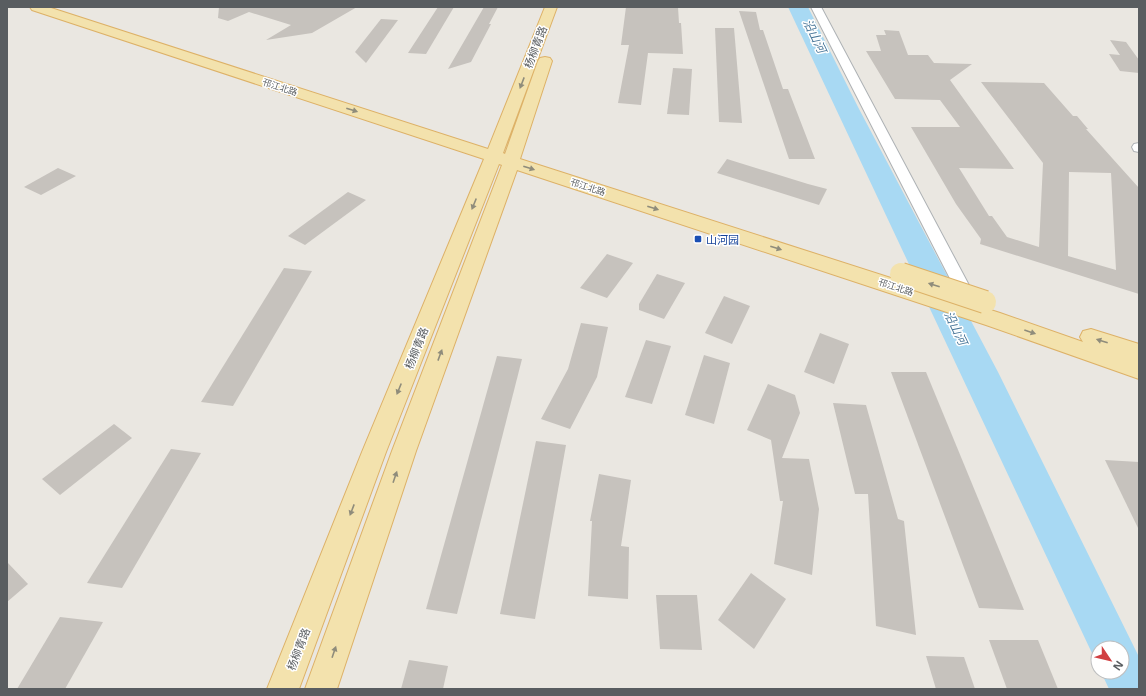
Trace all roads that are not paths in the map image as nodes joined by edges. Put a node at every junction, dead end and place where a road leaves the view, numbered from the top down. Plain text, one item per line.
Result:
1 (36, 7) edge
2 (67, 7) edge
3 (551, 7) edge
4 (564, 7) edge
5 (816, 7) edge
6 (504, 154) junction
7 (985, 311) junction
8 (1139, 353) edge
9 (1139, 370) edge
10 (283, 689) edge
11 (321, 689) edge

1 -> 6 main road, 邗江北路
2 - 6 main road, 邗江北路
3 -> 6 main road, 杨柳青路
4 - 6 main road, 杨柳青路
5 - 7 street
6 - 7 main road, 邗江北路
6 -> 10 main road, 杨柳青路
11 -> 6 main road, 杨柳青路
8 -> 7 main road, 邗江北路
7 -> 9 main road, 邗江北路

